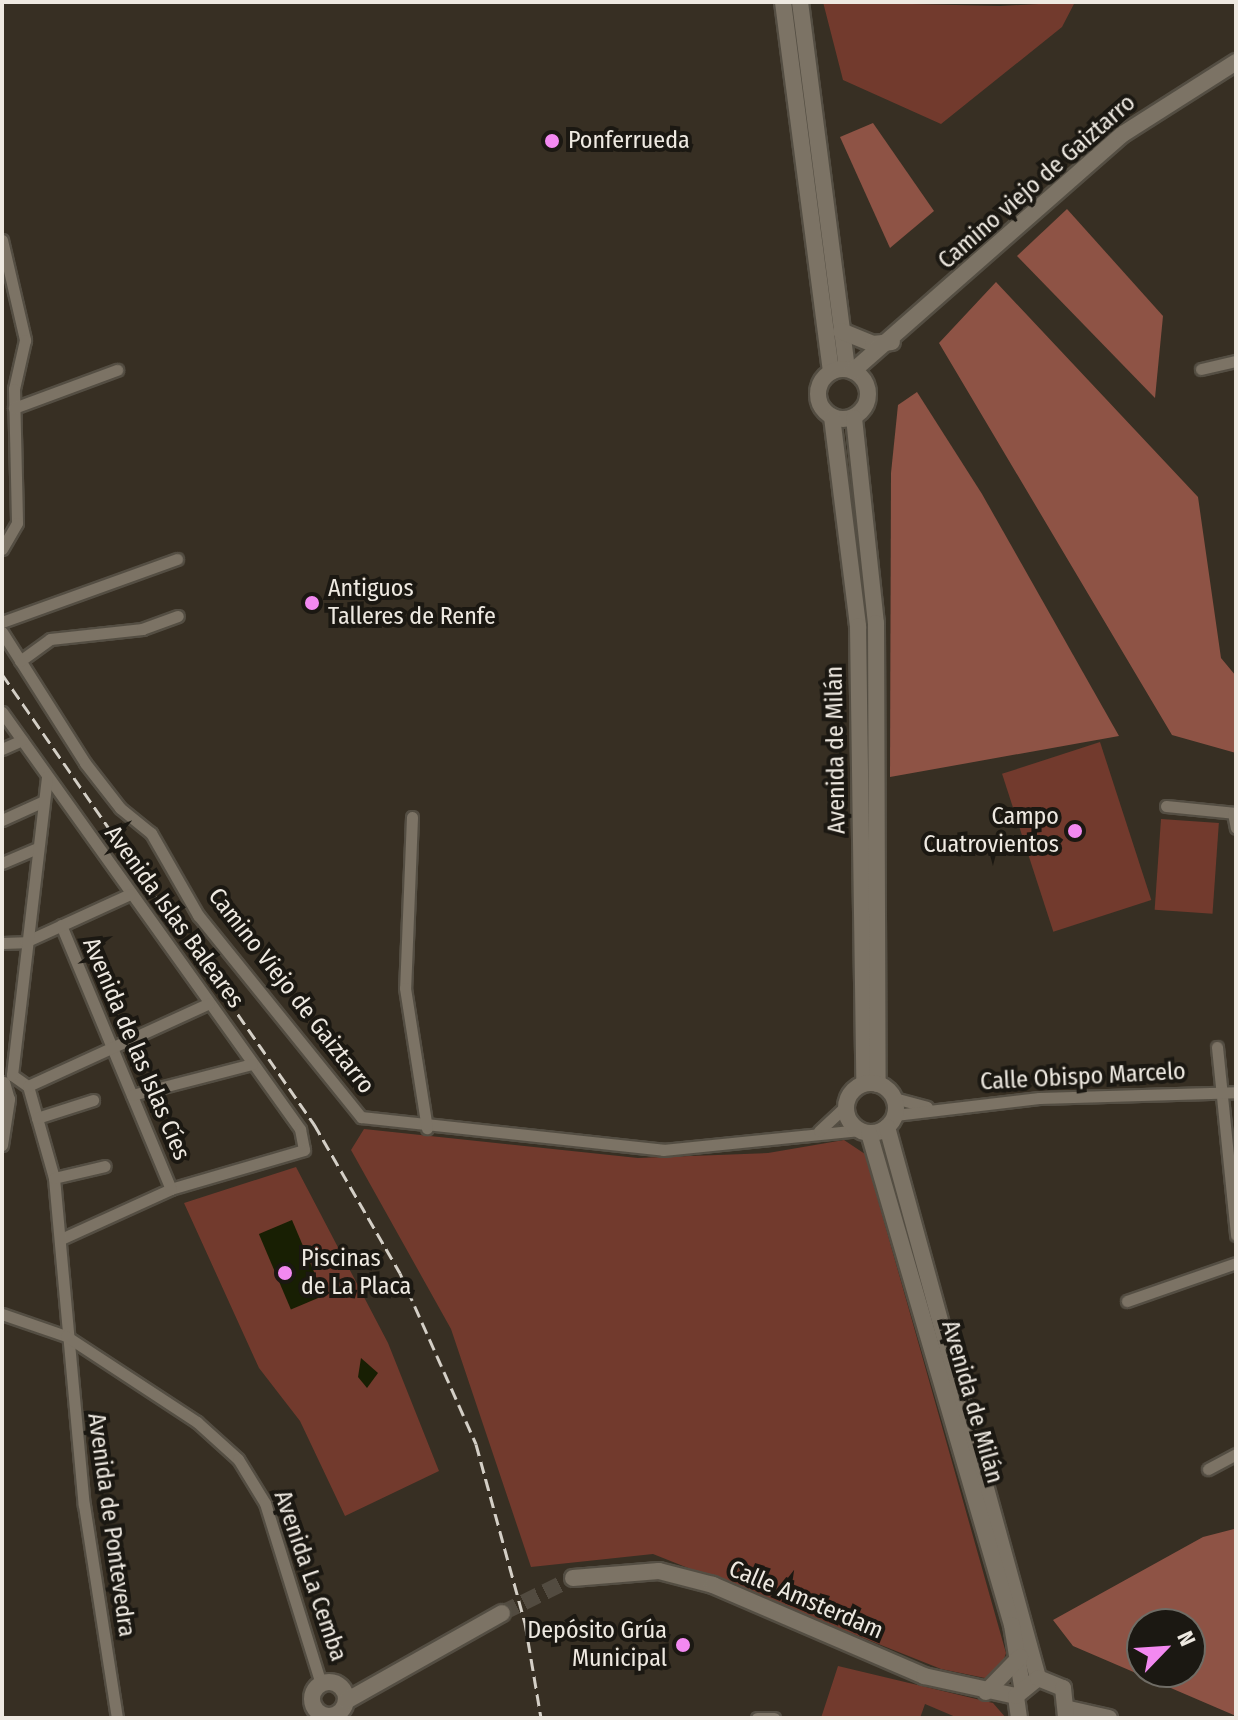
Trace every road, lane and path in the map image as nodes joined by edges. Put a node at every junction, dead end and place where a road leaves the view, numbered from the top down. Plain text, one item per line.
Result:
1 (783, 2) edge
2 (800, 2) edge
3 (1236, 62) edge
4 (2, 240) edge
5 (841, 331) junction
6 (886, 347) junction
7 (1236, 361) edge
8 (1201, 369) dead end
9 (117, 370) dead end
10 (849, 373) junction
11 (14, 408) junction
12 (832, 417) junction
13 (854, 418) junction
14 (2, 549) edge
15 (177, 559) dead end
16 (178, 616) dead end
17 (2, 631) edge
18 (20, 661) junction
19 (2, 712) edge
20 (22, 740) junction
21 (2, 749) edge
22 (47, 776) junction
23 (44, 801) junction
24 (1166, 806) dead end
25 (1234, 813) edge
26 (412, 817) dead end
27 (2, 820) edge
28 (1236, 828) edge
29 (38, 848) junction
30 (2, 863) edge
31 (130, 894) junction
32 (61, 925) junction
33 (25, 942) junction
34 (2, 943) edge
35 (209, 1003) junction
36 (1217, 1047) dead end
37 (112, 1048) junction
38 (252, 1064) junction
39 (6, 1080) edge
40 (871, 1084) junction
41 (27, 1090) junction
42 (1219, 1092) junction
43 (1236, 1092) edge
44 (132, 1095) junction
45 (9, 1099) junction
46 (93, 1100) dead end
47 (846, 1106) junction
48 (892, 1113) junction
49 (37, 1118) junction
50 (427, 1128) junction
51 (819, 1132) junction
52 (864, 1132) junction
53 (2, 1145) edge
54 (105, 1166) dead end
55 (54, 1178) junction
56 (171, 1189) junction
57 (1236, 1235) edge
58 (63, 1238) junction
59 (1236, 1263) edge
60 (1127, 1301) dead end
61 (2, 1314) edge
62 (66, 1336) junction
63 (1236, 1454) edge
64 (1208, 1469) dead end
65 (573, 1578) tunnel mouth
66 (502, 1613) tunnel mouth
67 (1020, 1657) junction
68 (1038, 1678) junction
69 (335, 1690) junction
70 (1019, 1691) junction
71 (986, 1692) junction
72 (1067, 1714) edge
73 (335, 1717) edge
74 (117, 1718) edge
75 (757, 1718) edge
76 (774, 1718) edge
77 (1019, 1718) edge
78 (1109, 1718) edge

1 - 10 street
2 - 5 street
3 - 6 street, Camino viejo de Gaiztarro
4 - 11 street
5 - 6 street
5 - 10 street
6 - 10 street, Camino viejo de Gaiztarro
7 - 8 street
9 - 11 street
10 - 12 street, Avenida de Milán
10 - 13 street
11 - 14 street
12 - 13 street
12 - 40 street, Avenida de Milán
13 - 40 street, Avenida de Milán
15 - 17 street
16 - 18 street
17 - 18 street, Camino Viejo de Gaiztarro
18 - 50 street, Camino Viejo de Gaiztarro
19 - 20 street, Avenida Islas Baleares
20 - 21 street
20 - 22 street, Avenida Islas Baleares
22 - 23 street
22 - 31 street, Avenida Islas Baleares
23 - 27 street
23 - 29 street
24 - 25 street
25 - 28 street
26 - 50 street
29 - 30 street
29 - 33 street
31 - 32 street
31 - 35 street, Avenida Islas Baleares
32 - 33 street
32 - 37 street, Avenida de las Islas Cíes
33 - 34 street
33 - 39 street
35 - 37 street
35 - 38 street, Avenida Islas Baleares
36 - 42 street
37 - 41 street
37 - 44 street, Avenida de las Islas Cíes
38 - 44 street
38 - 56 street, Avenida Islas Baleares
39 - 41 street
39 - 45 street
40 - 47 street
40 - 48 street
41 - 45 street
41 - 49 street, Avenida de Pontevedra
42 - 43 street, Calle Obispo Marcelo
42 - 48 street, Calle Obispo Marcelo
42 - 57 street
44 - 56 street, Avenida de las Islas Cíes
45 - 53 street
46 - 49 street
47 - 51 street
47 - 52 street, Avenida de Milán
48 - 52 street
48 - 68 street, Avenida de Milán
49 - 55 street, Avenida de Pontevedra
50 - 51 street, Camino Viejo de Gaiztarro
51 - 52 street, Camino Viejo de Gaiztarro
52 - 67 street, Avenida de Milán
54 - 55 street
55 - 58 street, Avenida de Pontevedra
56 - 58 street
58 - 62 street, Avenida de Pontevedra
59 - 60 street
61 - 62 street, Avenida La Cemba
62 - 69 street, Avenida La Cemba
62 - 74 street, Avenida de Pontevedra
63 - 64 street
65 - 71 street, Calle Amsterdam
66 - 69 street
67 - 70 street, Avenida de Milán
67 - 71 street
68 - 70 street
68 - 72 street
69 - 73 street
69 - 73 street
70 - 71 street, Calle Amsterdam
70 - 77 street, Avenida de Milán
72 - 78 street
75 - 76 street

